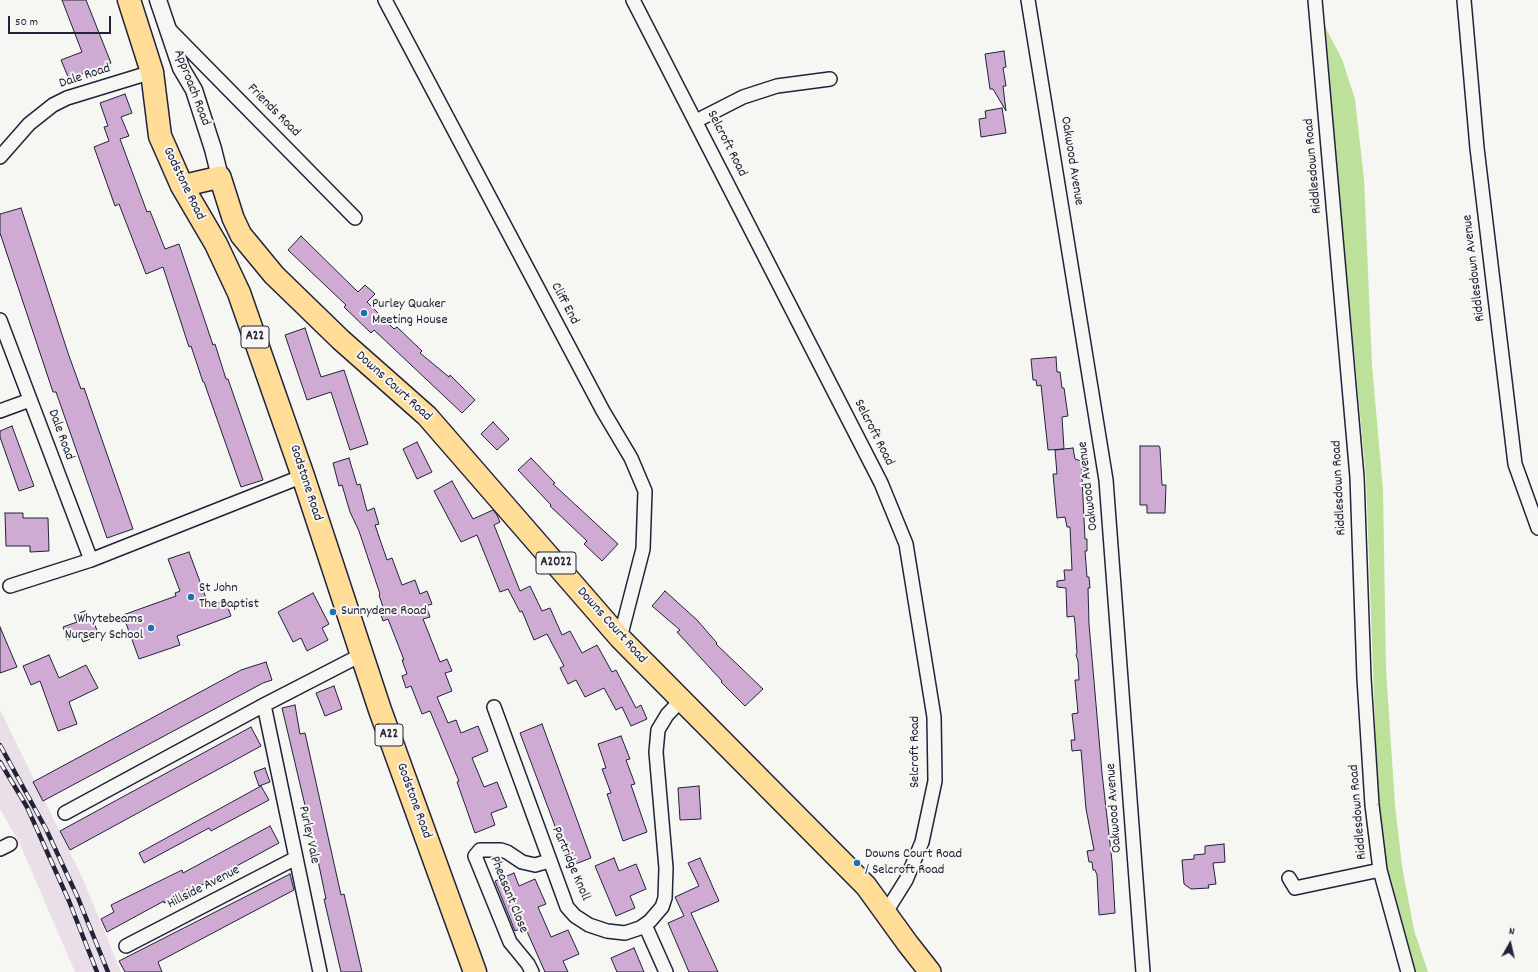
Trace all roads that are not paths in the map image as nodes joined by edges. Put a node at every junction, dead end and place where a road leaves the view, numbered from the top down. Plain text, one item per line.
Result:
1 (129, 0) edge
2 (158, 0) edge
3 (385, 0) edge
4 (633, 0) edge
5 (1028, 0) edge
6 (1315, 0) edge
7 (1464, 0) edge
8 (168, 28) junction
9 (152, 72) junction
10 (830, 78) dead end
11 (696, 121) junction
12 (0, 157) edge
13 (220, 178) junction
14 (182, 186) junction
15 (355, 218) dead end
16 (0, 320) edge
17 (30, 400) junction
18 (0, 411) edge
19 (303, 476) junction
20 (1538, 528) edge
21 (91, 560) junction
22 (10, 586) dead end
23 (620, 638) junction
24 (361, 655) junction
25 (681, 700) junction
26 (264, 705) junction
27 (494, 707) dead end
28 (65, 813) dead end
29 (296, 858) junction
30 (549, 861) junction
31 (1380, 870) junction
32 (1295, 887) dead end
33 (886, 912) junction
34 (645, 925) junction
35 (126, 946) dead end
36 (320, 972) edge
37 (474, 972) edge
38 (532, 972) edge
39 (666, 972) edge
40 (930, 972) edge
41 (1143, 972) edge
42 (1408, 972) edge

1 - 9 highway, Godstone Road / A22
2 - 8 street, Approach Road
3 - 23 street, Cliff End
4 - 11 street, Selcroft Road
5 - 41 street, Oakwood Avenue
6 - 31 street, Riddlesdown Road
7 - 20 street, Riddlesdown Avenue
8 - 13 street, Approach Road
8 - 15 street, Friends Road
9 - 12 street, Dale Road
9 - 14 highway, Godstone Road / A22
10 - 11 street
11 - 33 street, Selcroft Road
13 - 14 main road
13 - 23 main road, Downs Court Road / A2022
14 - 19 highway, Godstone Road / A22
16 - 17 street, Dale Road
17 - 18 street
17 - 21 street, Dale Road
19 - 21 street
19 - 24 highway, Godstone Road / A22
21 - 22 street
23 - 25 main road, Downs Court Road / A2022
24 - 26 street
24 - 37 highway, Godstone Road / A22
25 - 33 main road, Downs Court Road / A2022
25 - 34 street, Partridge Knoll
26 - 28 street
26 - 29 street, Purley Vale
27 - 30 street, Partridge Knoll
29 - 35 street, Hillside Avenue
29 - 36 street, Purley Vale
30 - 34 street, Partridge Knoll
30 - 38 street, Pheasant Close
31 - 32 street
31 - 42 street, Riddlesdown Road
33 - 40 main road, Downs Court Road / A2022
34 - 39 street

